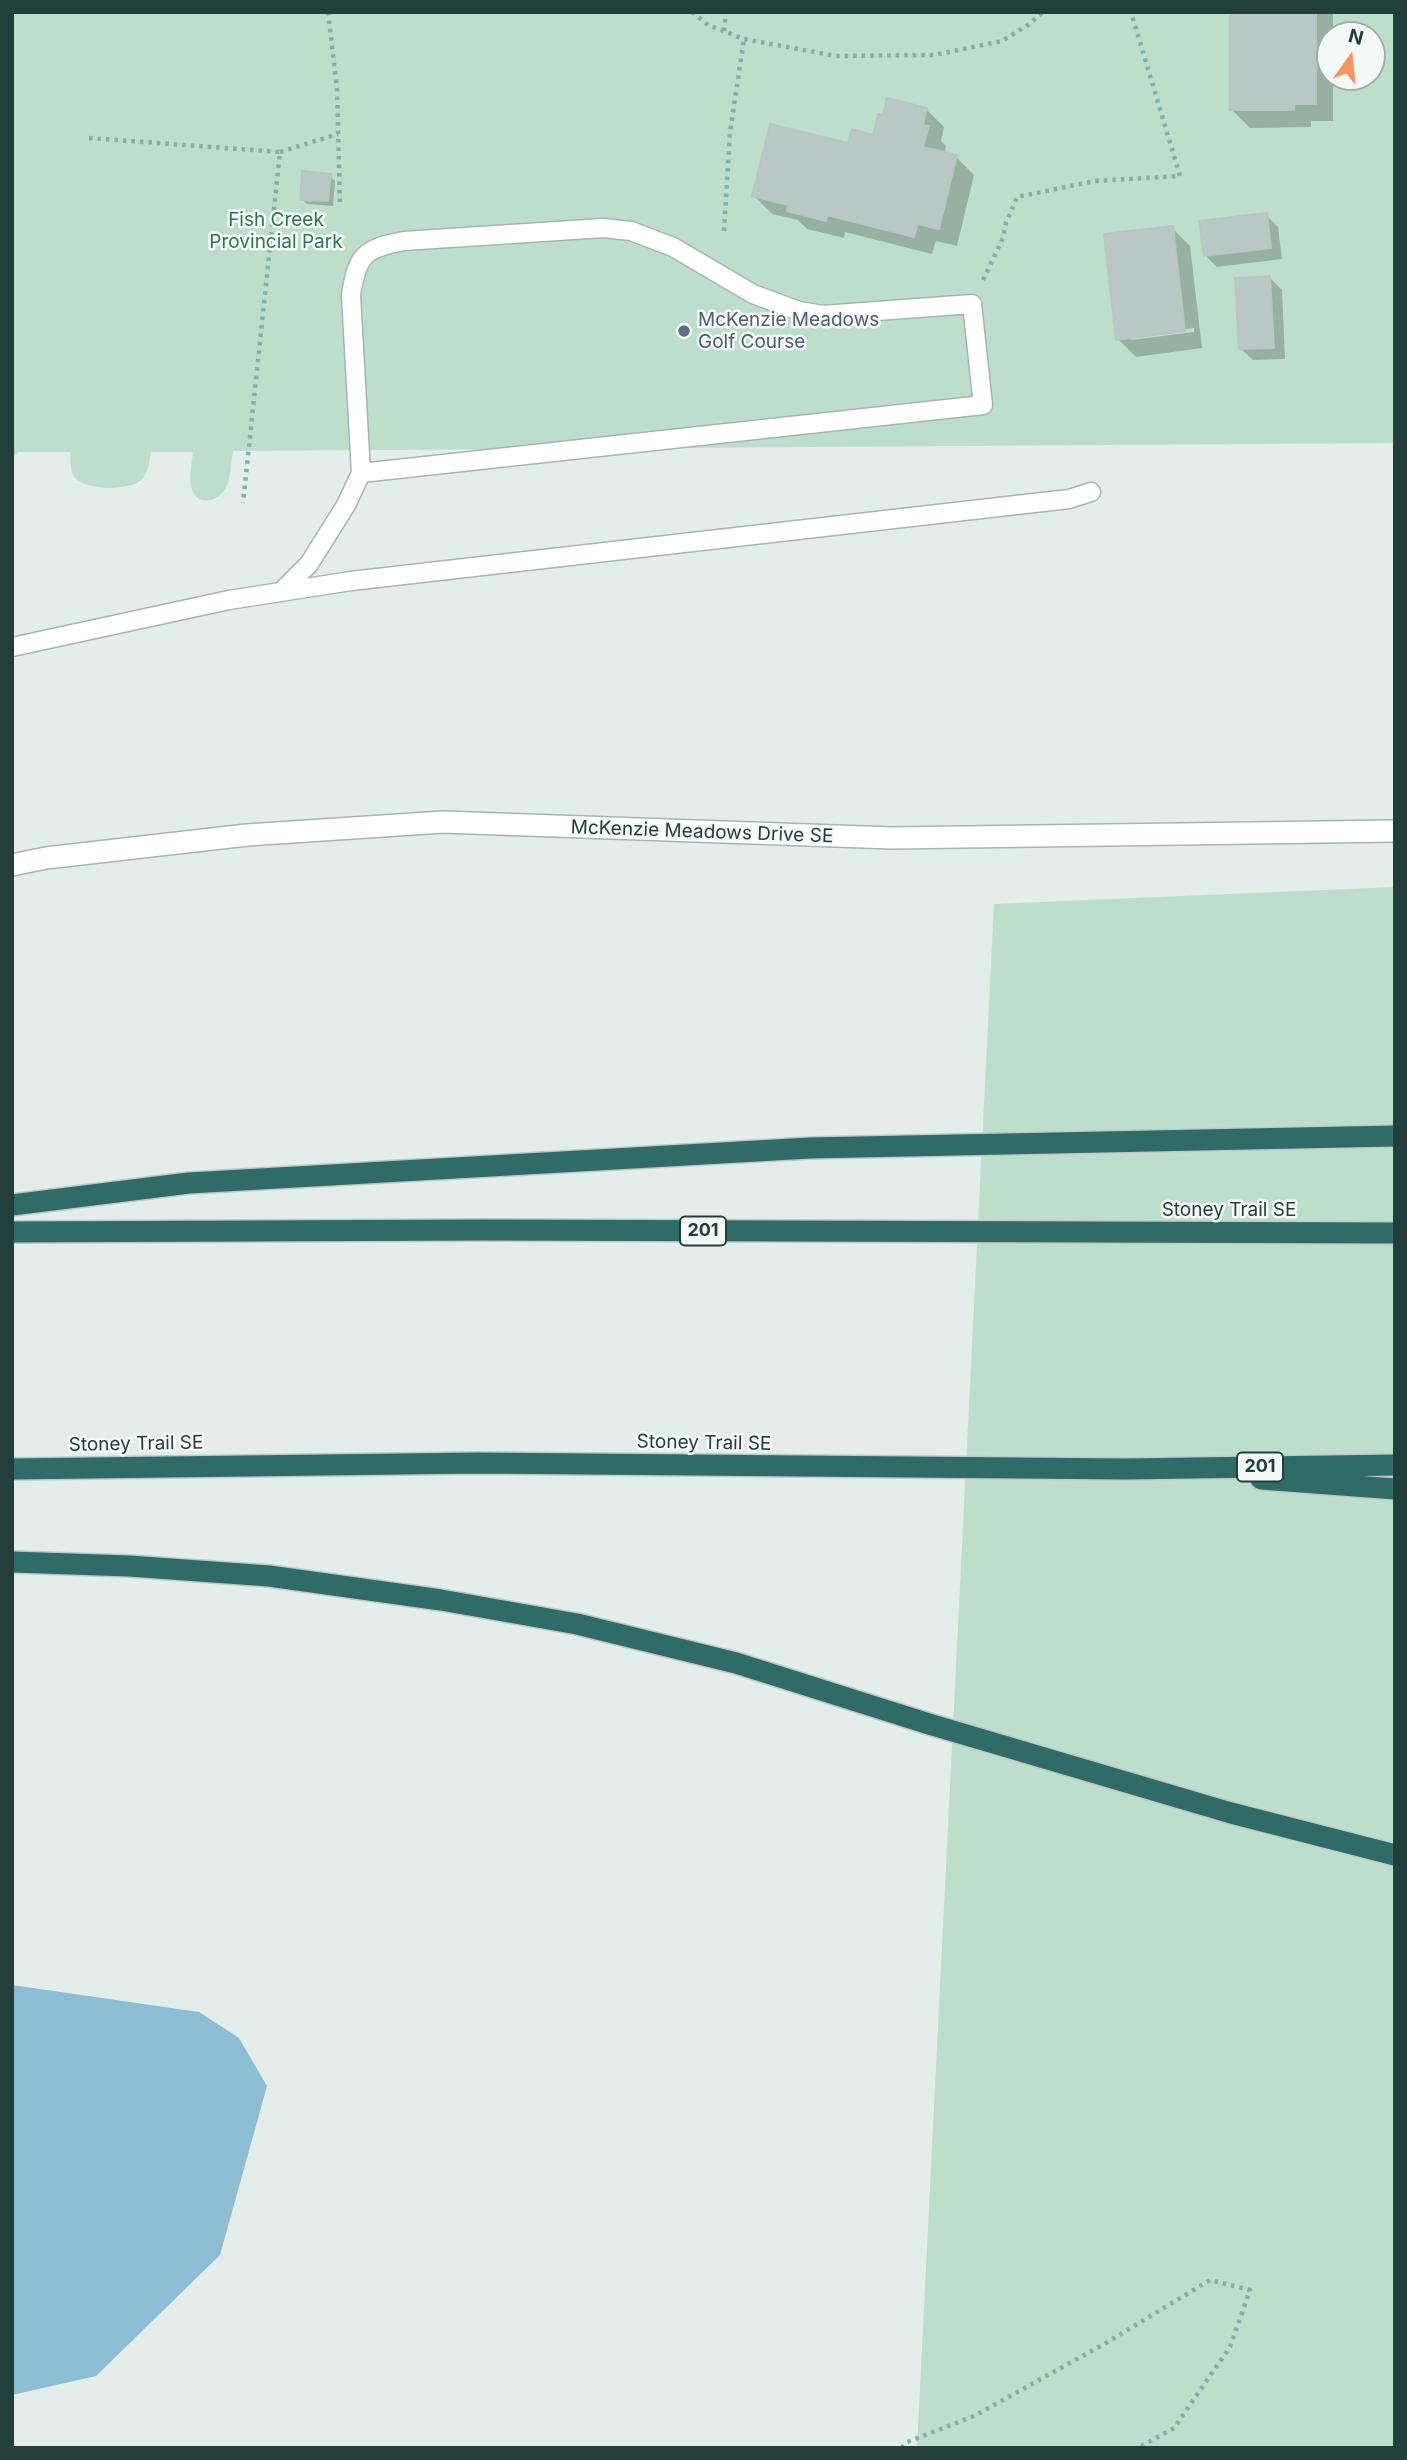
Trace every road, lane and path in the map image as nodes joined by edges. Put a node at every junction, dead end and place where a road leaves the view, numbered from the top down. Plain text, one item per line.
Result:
1 (328, 12) edge
2 (692, 12) edge
3 (726, 12) edge
4 (1043, 12) edge
5 (1131, 12) edge
6 (724, 31) junction
7 (744, 39) junction
8 (338, 134) junction
9 (89, 138) dead end
10 (280, 152) junction
11 (340, 206) dead end
12 (724, 230) dead end
13 (972, 304) junction
14 (361, 473) junction
15 (1091, 492) dead end
16 (243, 503) dead end
17 (281, 592) junction
18 (12, 647) edge
19 (1395, 831) edge
20 (12, 866) edge
21 (1395, 1136) edge
22 (12, 1205) edge
23 (12, 1232) edge
24 (1395, 1233) edge
25 (1395, 1465) edge
26 (12, 1469) edge
27 (1126, 1469) junction
28 (1395, 1489) edge
29 (12, 1562) edge
30 (1395, 1855) edge
31 (902, 2448) edge
32 (1138, 2448) edge

1 - 8 path
2 - 6 path
3 - 6 path
4 - 7 path
5 - 13 path
6 - 7 path
7 - 12 path
8 - 10 path
8 - 11 path
9 - 10 path
10 - 16 path
13 - 14 lane
13 - 14 lane
14 - 17 lane
15 - 17 lane
17 - 18 lane
19 - 20 street, McKenzie Meadows Drive SE
21 - 22 highway
23 - 24 highway, Stoney Trail SE / 201
25 - 27 highway, Stoney Trail SE / 201
26 - 27 highway, Stoney Trail SE / 201
27 - 28 highway
29 - 30 highway
31 - 32 path

